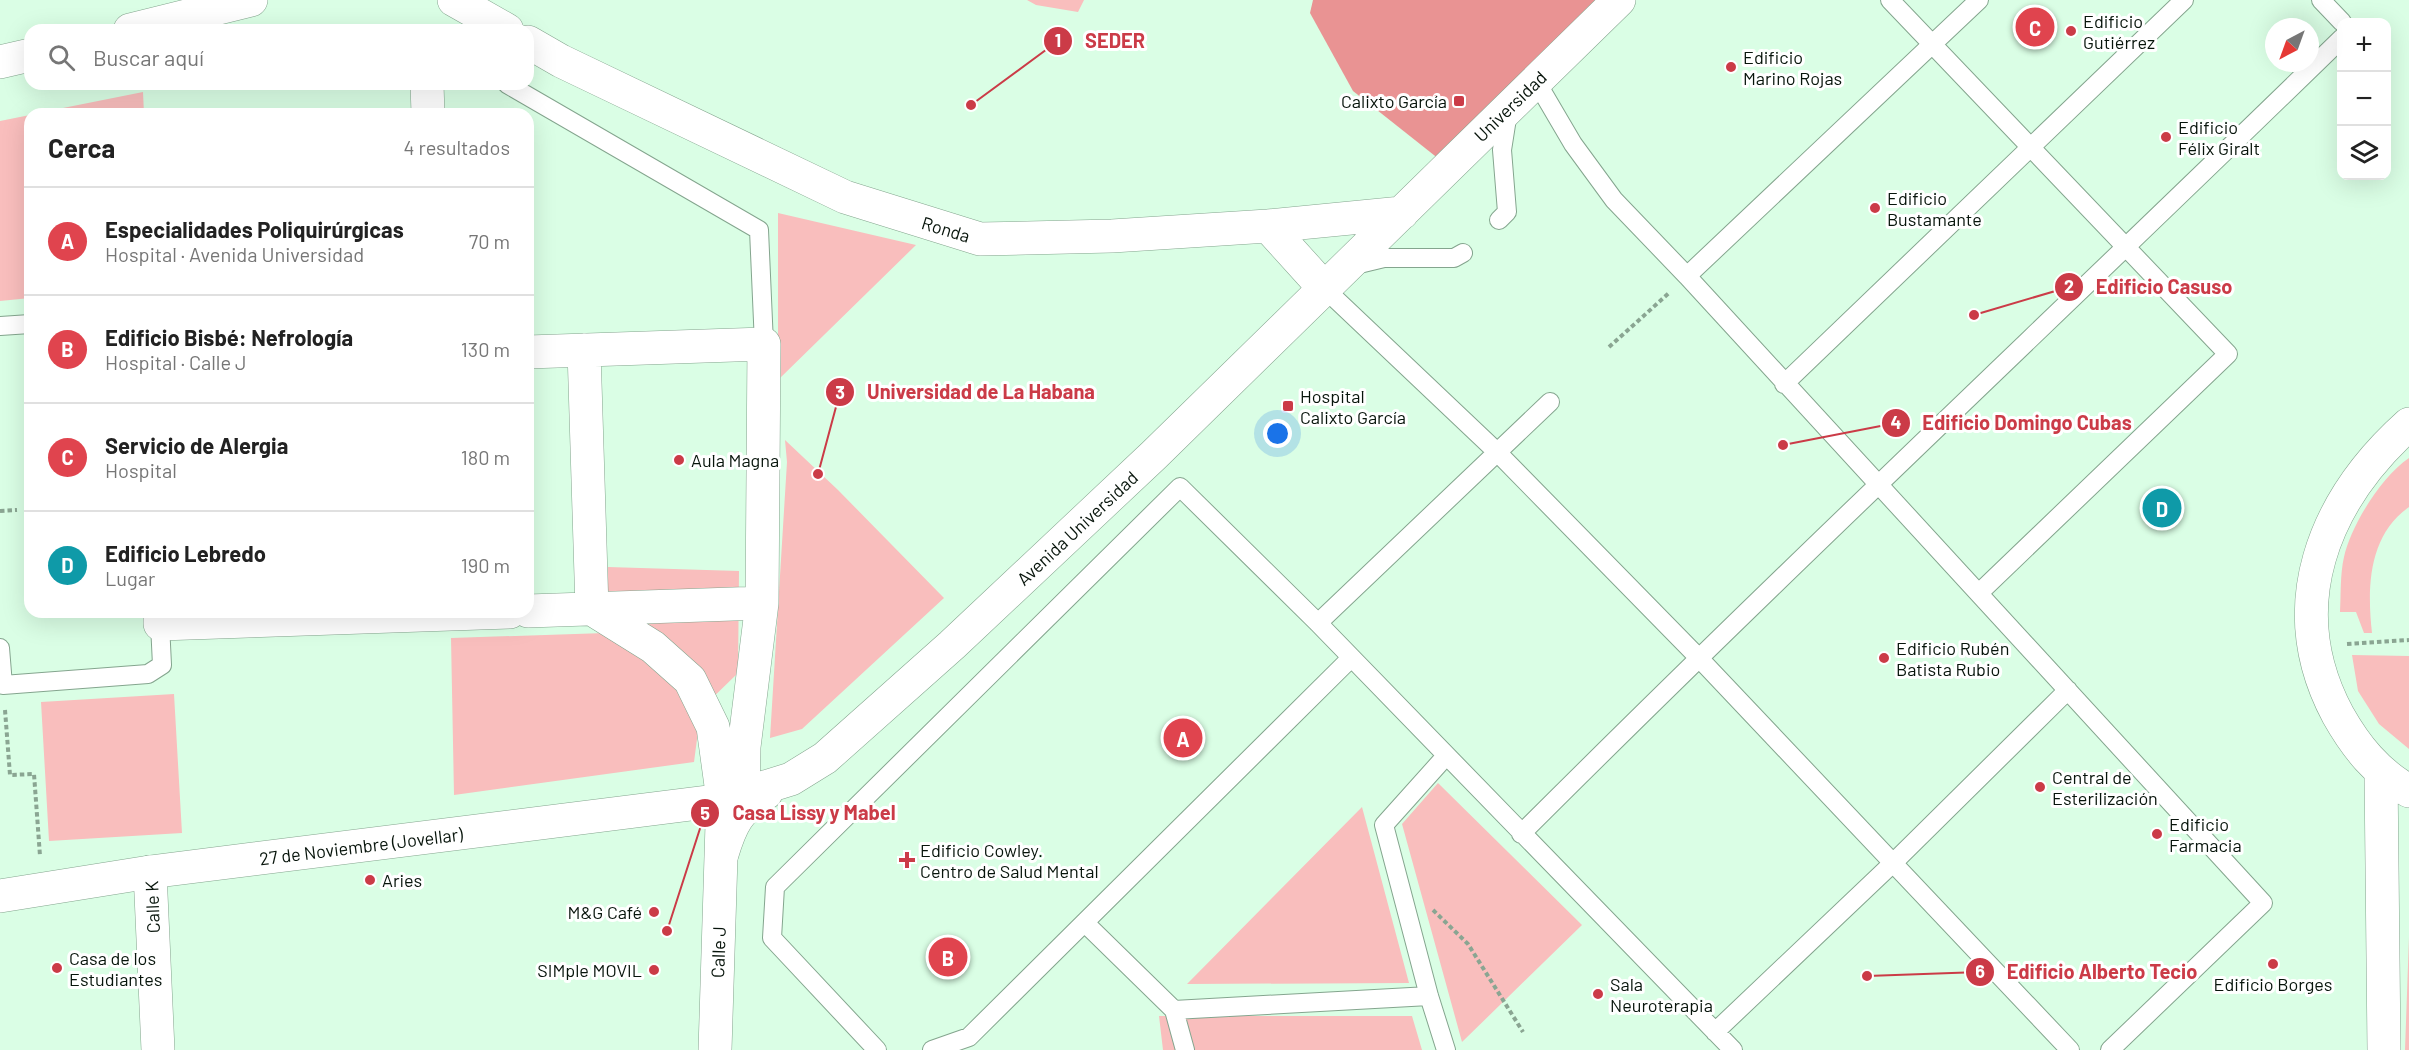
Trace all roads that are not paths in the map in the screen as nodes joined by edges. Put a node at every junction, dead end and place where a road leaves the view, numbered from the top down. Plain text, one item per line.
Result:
1 (251, 0) edge
2 (454, 0) edge
3 (1619, 0) edge
4 (1890, 0) edge
5 (1979, 0) edge
6 (2184, 0) edge
7 (2321, 0) edge
8 (2338, 18) edge
9 (154, 24) edge
10 (496, 24) edge
11 (2337, 43) edge
12 (534, 45) edge
13 (1932, 46) junction
14 (24, 56) edge
15 (0, 62) edge
16 (1536, 81) junction
17 (427, 90) edge
18 (517, 90) edge
19 (428, 108) edge
20 (1509, 108) junction
21 (2030, 147) junction
22 (1402, 213) junction
23 (1499, 220) dead end
24 (1268, 226) junction
25 (2126, 249) junction
26 (1463, 253) dead end
27 (1294, 255) junction
28 (1687, 276) junction
29 (1336, 278) junction
30 (1291, 323) junction
31 (24, 324) edge
32 (0, 326) edge
33 (764, 344) junction
34 (584, 350) junction
35 (534, 352) edge
36 (1784, 384) junction
37 (1550, 402) dead end
38 (2405, 425) edge
39 (1497, 452) junction
40 (1879, 486) junction
41 (1978, 593) junction
42 (762, 603) junction
43 (591, 609) junction
44 (534, 611) edge
45 (160, 618) edge
46 (1318, 623) junction
47 (0, 648) edge
48 (1698, 657) junction
49 (1350, 659) junction
50 (2068, 690) junction
51 (1445, 757) junction
52 (2381, 773) junction
53 (791, 779) junction
54 (2409, 791) edge
55 (733, 798) junction
56 (1521, 834) junction
57 (722, 854) junction
58 (1894, 862) junction
59 (150, 872) junction
60 (0, 896) edge
61 (1085, 923) junction
62 (1429, 996) junction
63 (1174, 1010) junction
64 (1715, 1032) junction
65 (158, 1050) edge
66 (715, 1050) edge
67 (877, 1050) edge
68 (932, 1050) edge
69 (1185, 1050) edge
70 (1446, 1050) edge
71 (1733, 1050) edge
72 (2070, 1050) edge
73 (2110, 1050) edge
74 (2384, 1050) edge

1 - 9 main road
2 - 10 main road
3 - 16 main road, Universidad
4 - 13 lane
5 - 13 lane
6 - 21 lane
7 - 8 lane
11 - 25 lane
12 - 24 main road, Ronda
13 - 21 lane
13 - 28 lane
14 - 15 main road
16 - 20 main road, Universidad
16 - 28 lane
17 - 19 main road
18 - 33 lane
20 - 22 main road, Universidad
20 - 23 lane
21 - 25 lane
21 - 36 lane
22 - 24 main road, Ronda
22 - 29 main road, Avenida Universidad
24 - 27 main road
25 - 40 lane
25 - 41 lane
26 - 29 lane
27 - 29 main road
27 - 30 main road
28 - 36 lane
29 - 30 main road, Avenida Universidad
29 - 39 lane
30 - 53 main road, Avenida Universidad
31 - 32 lane
33 - 34 main road
33 - 42 main road
34 - 35 main road
34 - 43 main road
36 - 40 lane
37 - 39 lane
38 - 52 main road
39 - 46 lane
39 - 48 lane
40 - 41 lane
40 - 48 lane
41 - 50 lane
42 - 43 main road
42 - 55 main road
43 - 44 main road
43 - 55 main road
45 - 47 lane
46 - 49 lane
46 - 67 lane
48 - 56 lane
48 - 58 lane
49 - 51 lane
49 - 61 lane
50 - 58 lane
50 - 73 lane
51 - 56 lane
51 - 62 lane
52 - 54 main road
52 - 74 main road
53 - 55 main road, Avenida Universidad
53 - 57 main road
55 - 57 main road, Calle J
55 - 59 main road, 27 de Noviembre (Jovellar)
56 - 64 lane
57 - 66 main road, Calle J
58 - 64 lane
58 - 72 lane
59 - 60 main road, 27 de Noviembre (Jovellar)
59 - 65 main road, Calle K
61 - 63 lane
61 - 68 lane
62 - 63 lane
62 - 70 lane
63 - 69 lane
64 - 71 lane

